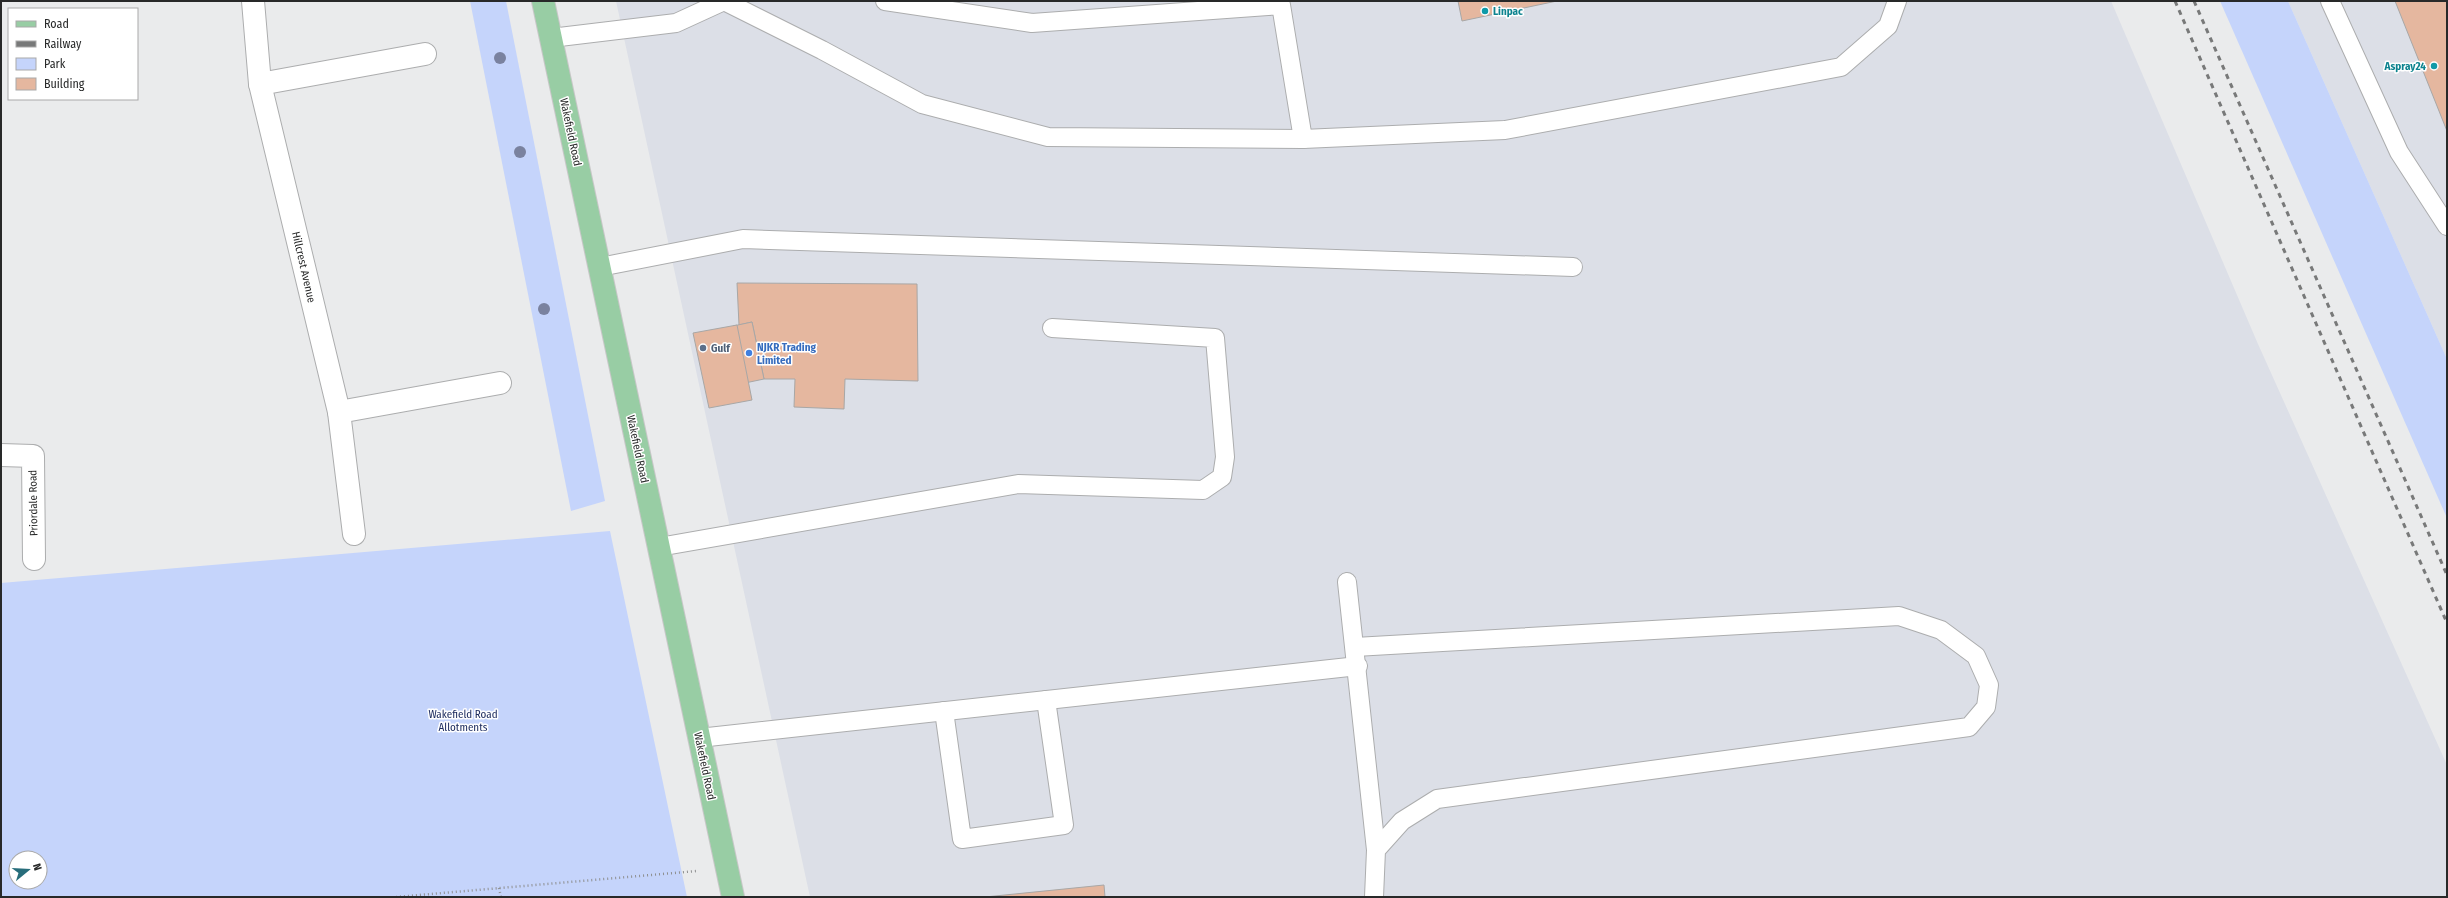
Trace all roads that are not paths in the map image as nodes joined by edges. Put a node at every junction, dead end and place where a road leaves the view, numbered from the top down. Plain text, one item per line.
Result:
1 (253, 1) edge
2 (543, 1) edge
3 (724, 1) edge
4 (885, 1) edge
5 (1897, 1) edge
6 (2330, 1) edge
7 (551, 38) junction
8 (425, 54) dead end
9 (260, 84) junction
10 (1303, 139) junction
11 (2447, 226) edge
12 (600, 267) junction
13 (1573, 267) dead end
14 (1052, 328) dead end
15 (500, 383) dead end
16 (339, 412) junction
17 (1, 455) edge
18 (354, 534) dead end
19 (659, 547) junction
20 (34, 558) dead end
21 (1347, 582) dead end
22 (1355, 647) junction
23 (1358, 666) junction
24 (1046, 700) junction
25 (944, 711) junction
26 (699, 738) junction
27 (1376, 850) junction
28 (733, 897) edge
29 (1374, 897) edge

1 - 9 street, Hillcrest Avenue
2 - 7 main road, Wakefield Road
3 - 7 lane
3 - 10 lane
4 - 10 lane
5 - 10 lane
6 - 11 lane
7 - 12 main road, Wakefield Road
8 - 9 street
9 - 16 street, Hillcrest Avenue
12 - 13 lane
12 - 19 main road, Wakefield Road
14 - 19 lane
15 - 16 street
16 - 18 street, Hillcrest Avenue
17 - 20 street, Priordale Road
19 - 26 main road, Wakefield Road
21 - 22 lane
22 - 23 lane
22 - 27 lane
23 - 24 lane
23 - 27 lane
24 - 25 lane
24 - 25 lane
25 - 26 lane
26 - 28 main road, Wakefield Road
27 - 29 lane

